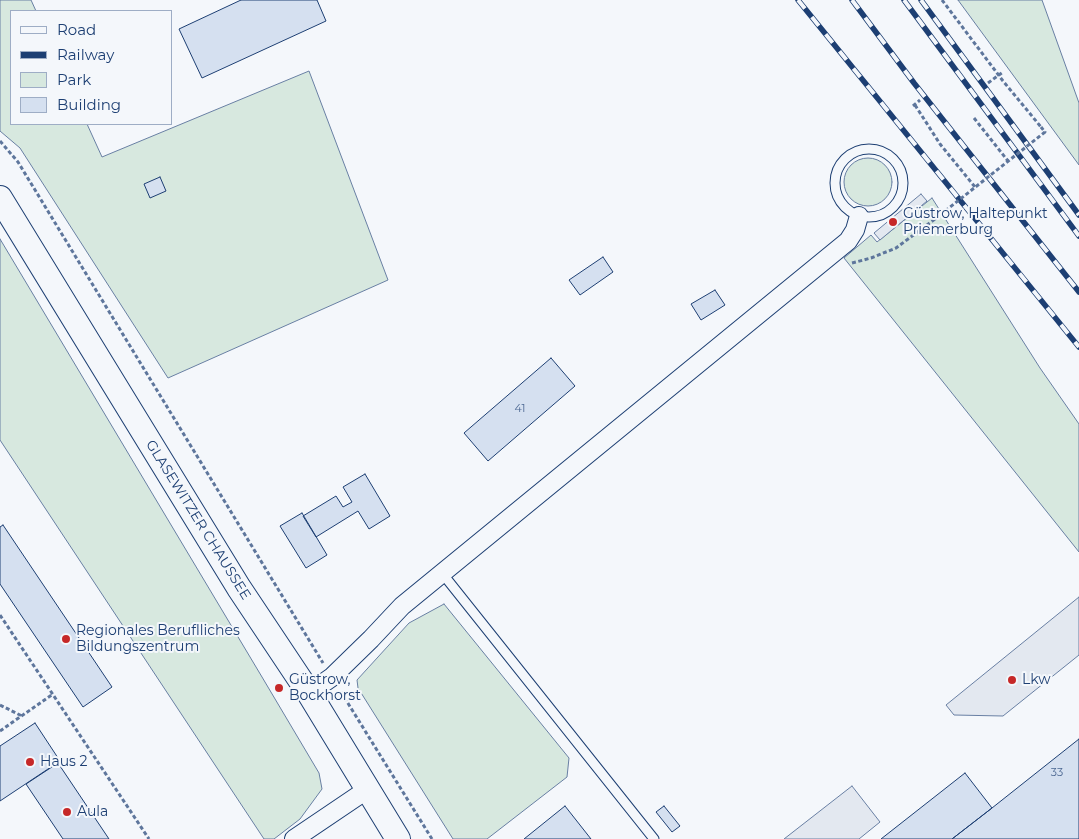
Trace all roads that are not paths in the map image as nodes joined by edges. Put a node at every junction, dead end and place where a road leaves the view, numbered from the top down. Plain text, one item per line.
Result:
1 (0, 198) edge
2 (859, 216) junction
3 (442, 572) junction
4 (309, 693) junction
5 (368, 789) junction
6 (294, 839) edge
7 (398, 839) edge
8 (654, 839) edge

1 - 4 main road, GLASEWITZER CHAUSSEE
2 - 2 lane
2 - 3 street
3 - 4 street
3 - 8 lane
4 - 5 main road, GLASEWITZER CHAUSSEE
5 - 6 street
5 - 7 main road, GLASEWITZER CHAUSSEE

